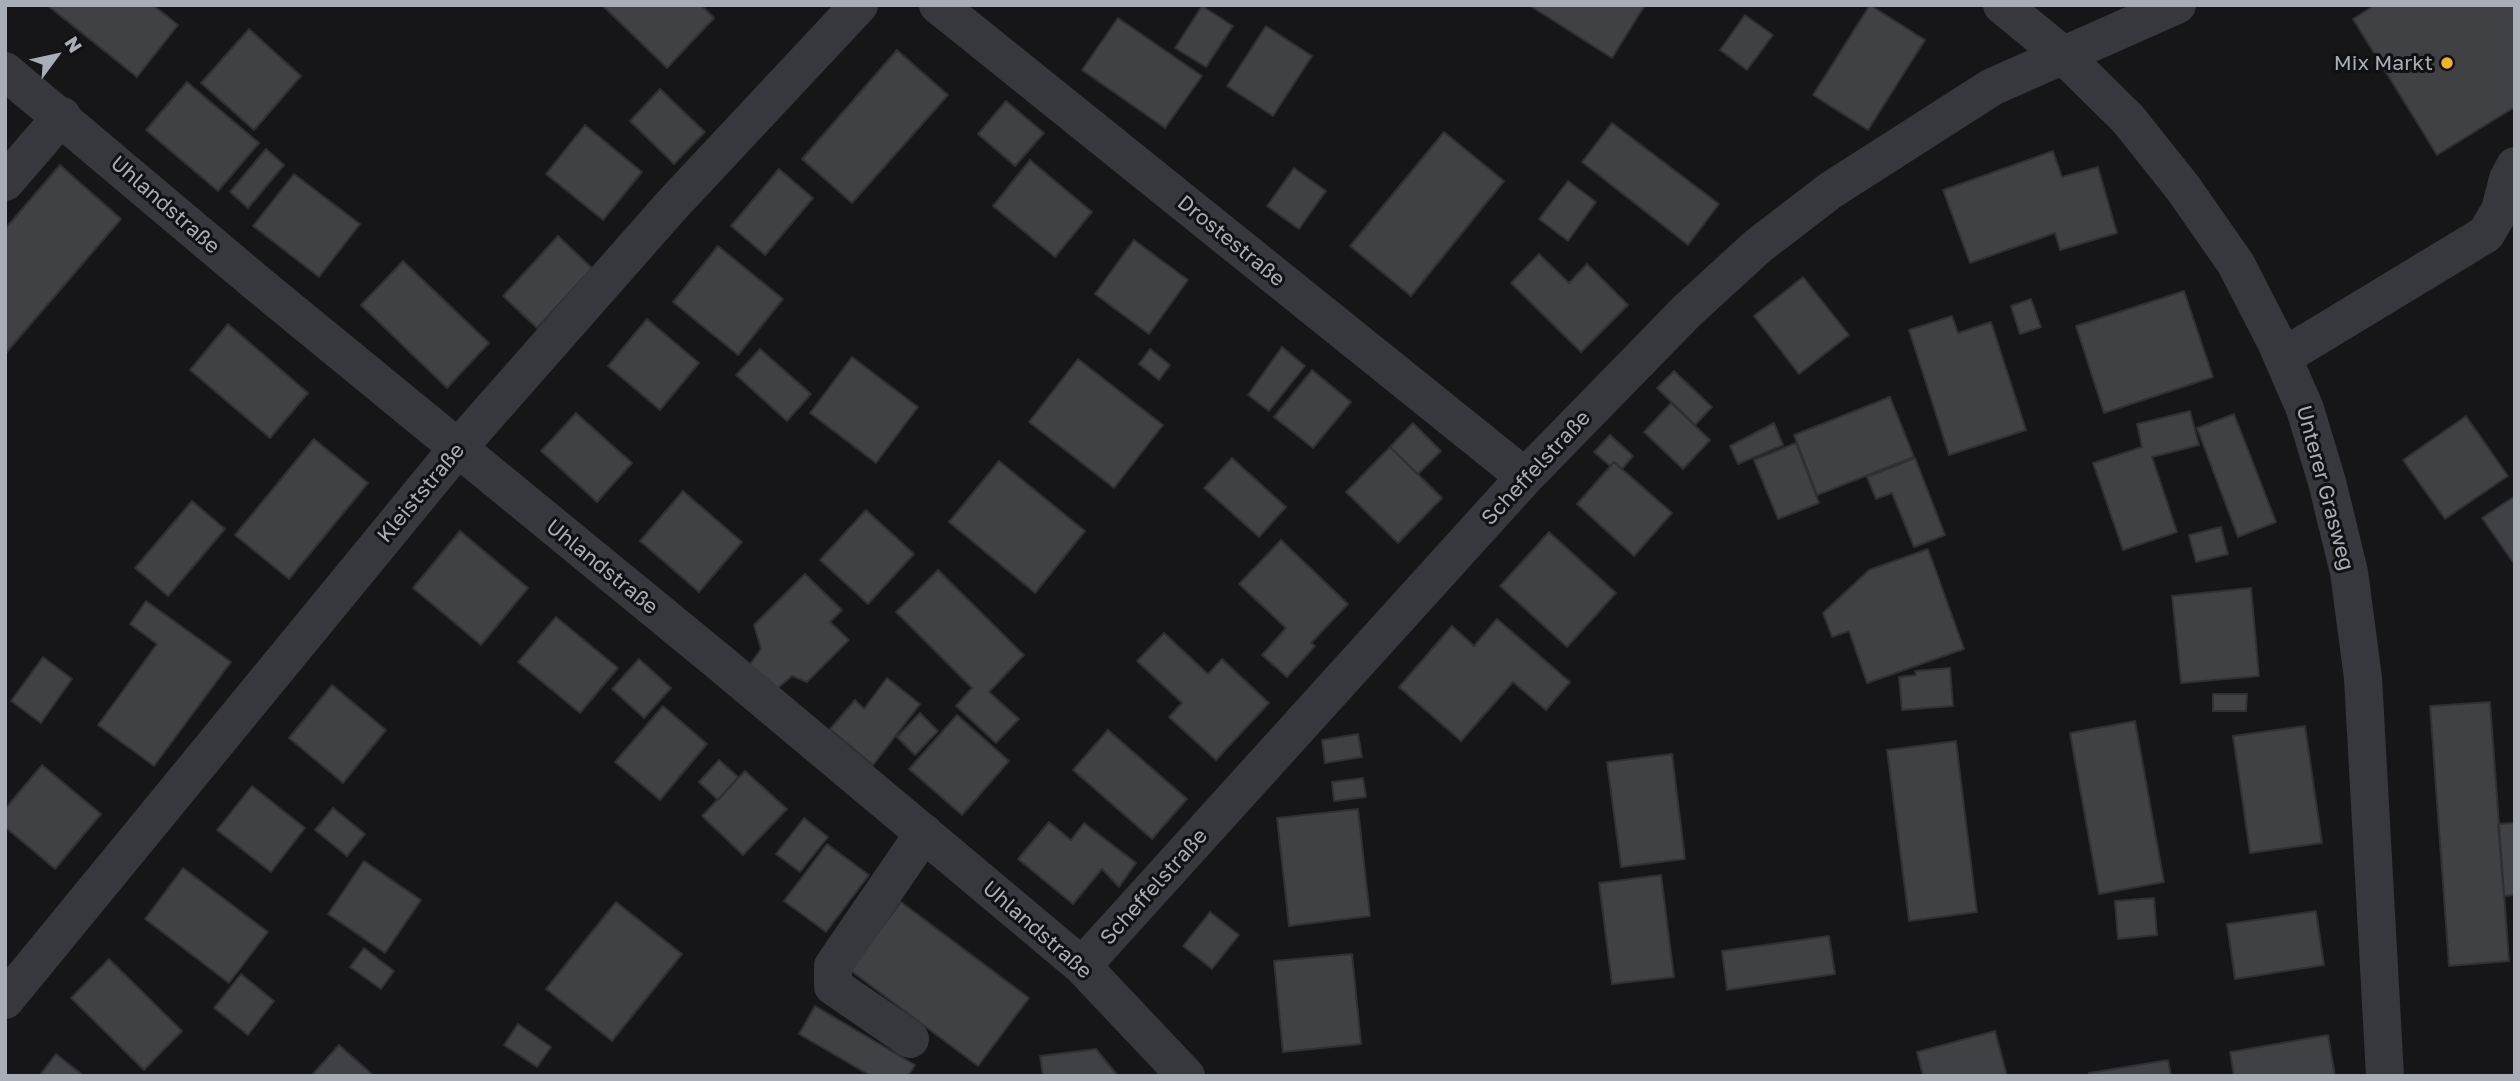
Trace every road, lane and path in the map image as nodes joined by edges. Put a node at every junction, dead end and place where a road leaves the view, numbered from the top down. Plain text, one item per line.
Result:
1 (859, 5) edge
2 (938, 5) edge
3 (2003, 5) edge
4 (2177, 5) edge
5 (2063, 55) junction
6 (5, 71) edge
7 (62, 116) junction
8 (2515, 166) edge
9 (5, 182) edge
10 (2283, 357) junction
11 (457, 449) junction
12 (1525, 477) junction
13 (924, 833) junction
14 (1082, 966) junction
15 (5, 1000) edge
16 (910, 1040) dead end
17 (1186, 1076) edge
18 (2385, 1076) edge

1 - 11 street, Kleiststraße
2 - 12 street, Drostestraße
3 - 5 street, Unterer Grasweg
4 - 5 street, Scheffelstraße
5 - 10 street, Unterer Grasweg
5 - 12 street, Scheffelstraße
6 - 7 street, Uhlandstraße
7 - 9 street
7 - 11 street, Uhlandstraße
8 - 10 street
10 - 18 street, Unterer Grasweg
11 - 13 street, Uhlandstraße
11 - 15 street, Kleiststraße
12 - 14 street, Scheffelstraße
13 - 14 street, Uhlandstraße
13 - 16 street
14 - 17 street, Uhlandstraße

